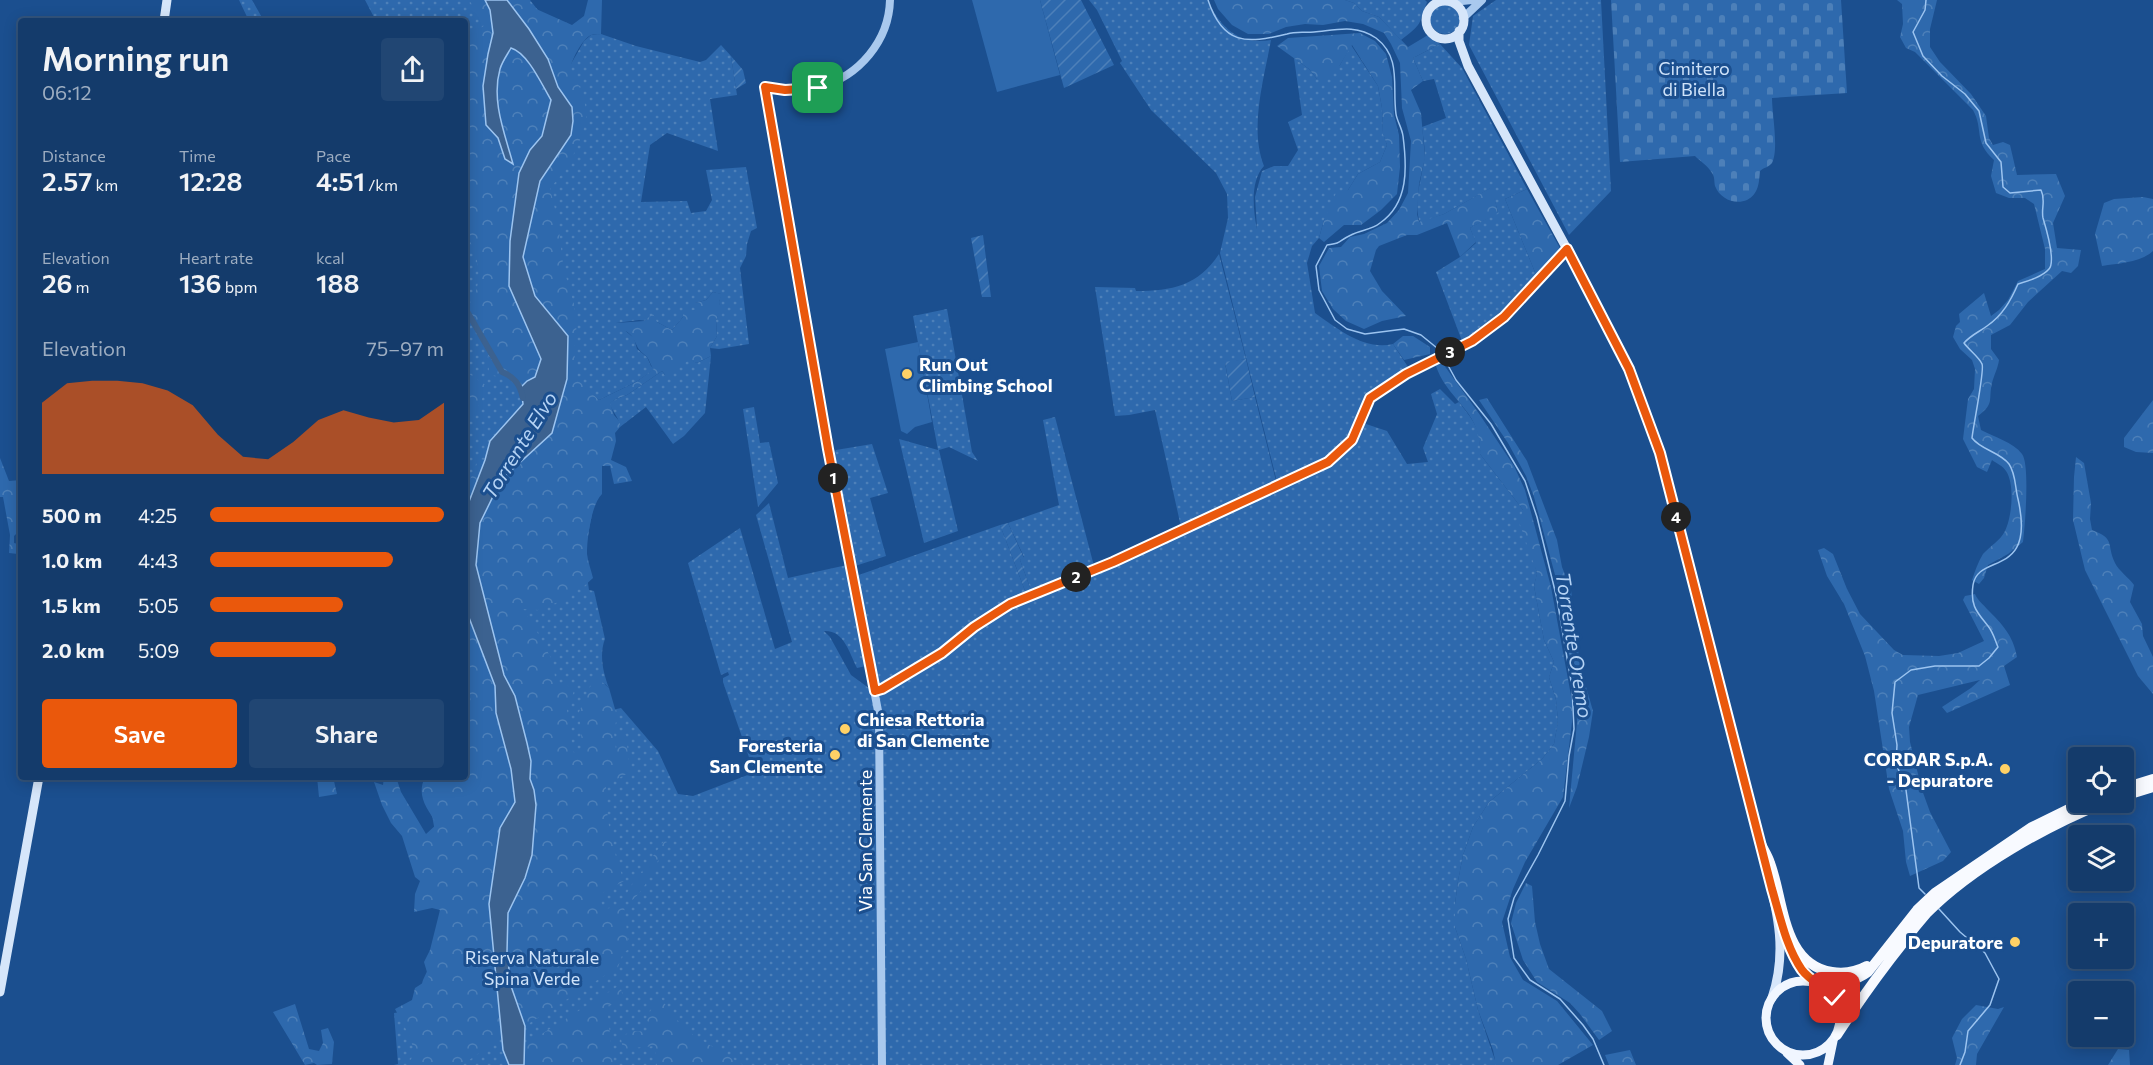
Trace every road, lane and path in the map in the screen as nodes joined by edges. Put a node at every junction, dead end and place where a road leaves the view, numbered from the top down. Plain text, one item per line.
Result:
1 (167, 0) edge
2 (890, 0) edge
3 (1472, 0) edge
4 (1482, 0) edge
5 (1448, 1) edge
6 (1431, 3) edge
7 (164, 18) edge
8 (1463, 18) junction
9 (1459, 31) junction
10 (1446, 38) junction
11 (1468, 66) junction
12 (1567, 249) junction
13 (875, 691) junction
14 (2153, 779) edge
15 (38, 780) edge
16 (2134, 785) edge
17 (2153, 787) edge
18 (2134, 793) edge
19 (2068, 809) edge
20 (2078, 813) edge
21 (1760, 842) junction
22 (1772, 889) junction
23 (1939, 896) junction
24 (1922, 912) junction
25 (1878, 960) junction
26 (1817, 983) junction
27 (0, 992) edge
28 (1772, 998) junction
29 (1835, 1037) junction
30 (1781, 1047) junction
31 (882, 1065) edge
32 (1800, 1065) edge
33 (1828, 1065) edge

1 - 7 main road
2 - 13 street, Via San Clemente
3 - 5 street
4 - 8 street
5 - 6 main road
5 - 8 main road
6 - 10 main road
8 - 9 main road
9 - 10 main road
9 - 11 main road
10 - 11 main road
11 - 12 main road
12 - 13 street
12 - 21 main road
13 - 31 street, Via San Clemente
14 - 16 highway
15 - 27 main road
17 - 18 highway
19 - 23 highway
20 - 23 highway
21 - 22 main road
21 - 25 highway
22 - 26 main road
22 - 28 main road
23 - 24 highway
24 - 25 highway
24 - 29 highway
25 - 26 highway
26 - 28 main road
26 - 29 main road
28 - 30 main road
29 - 30 main road
29 - 33 main road
30 - 32 main road

